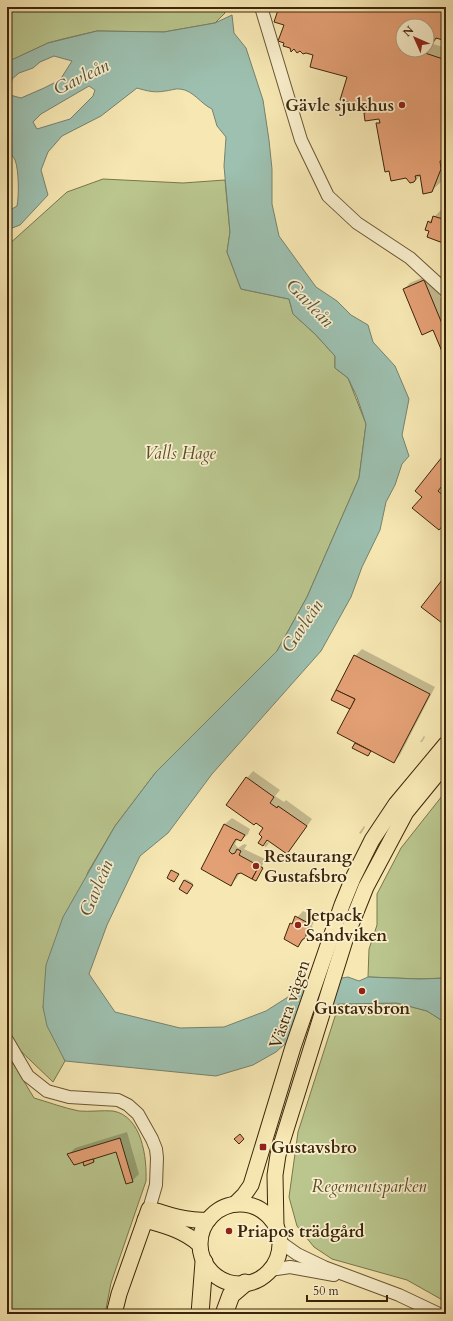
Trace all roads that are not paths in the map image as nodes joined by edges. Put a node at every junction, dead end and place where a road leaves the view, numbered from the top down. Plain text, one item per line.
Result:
1 (261, 7) edge
2 (446, 292) edge
3 (446, 744) edge
4 (446, 763) edge
5 (340, 935) junction
6 (7, 1040) edge
7 (235, 1204) junction
8 (147, 1214) junction
9 (208, 1220) junction
10 (276, 1226) junction
11 (280, 1242) junction
12 (199, 1244) junction
13 (204, 1262) junction
14 (270, 1270) junction
15 (355, 1278) junction
16 (245, 1284) junction
17 (114, 1314) edge
18 (200, 1314) edge
19 (224, 1314) edge
20 (439, 1314) edge

1 - 2 street
3 - 5 main road, Västra vägen
4 - 5 main road, Västra vägen
5 - 7 main road, Västra vägen
5 - 10 main road, Västra vägen
6 - 8 street
7 - 9 main road
7 - 10 main road
8 - 9 main road
8 - 12 main road
8 - 17 main road
9 - 12 main road
10 - 11 main road
11 - 14 main road
11 - 15 street
12 - 13 main road
13 - 16 main road
13 - 18 highway
14 - 15 street
14 - 16 main road
15 - 20 street
16 - 19 highway

